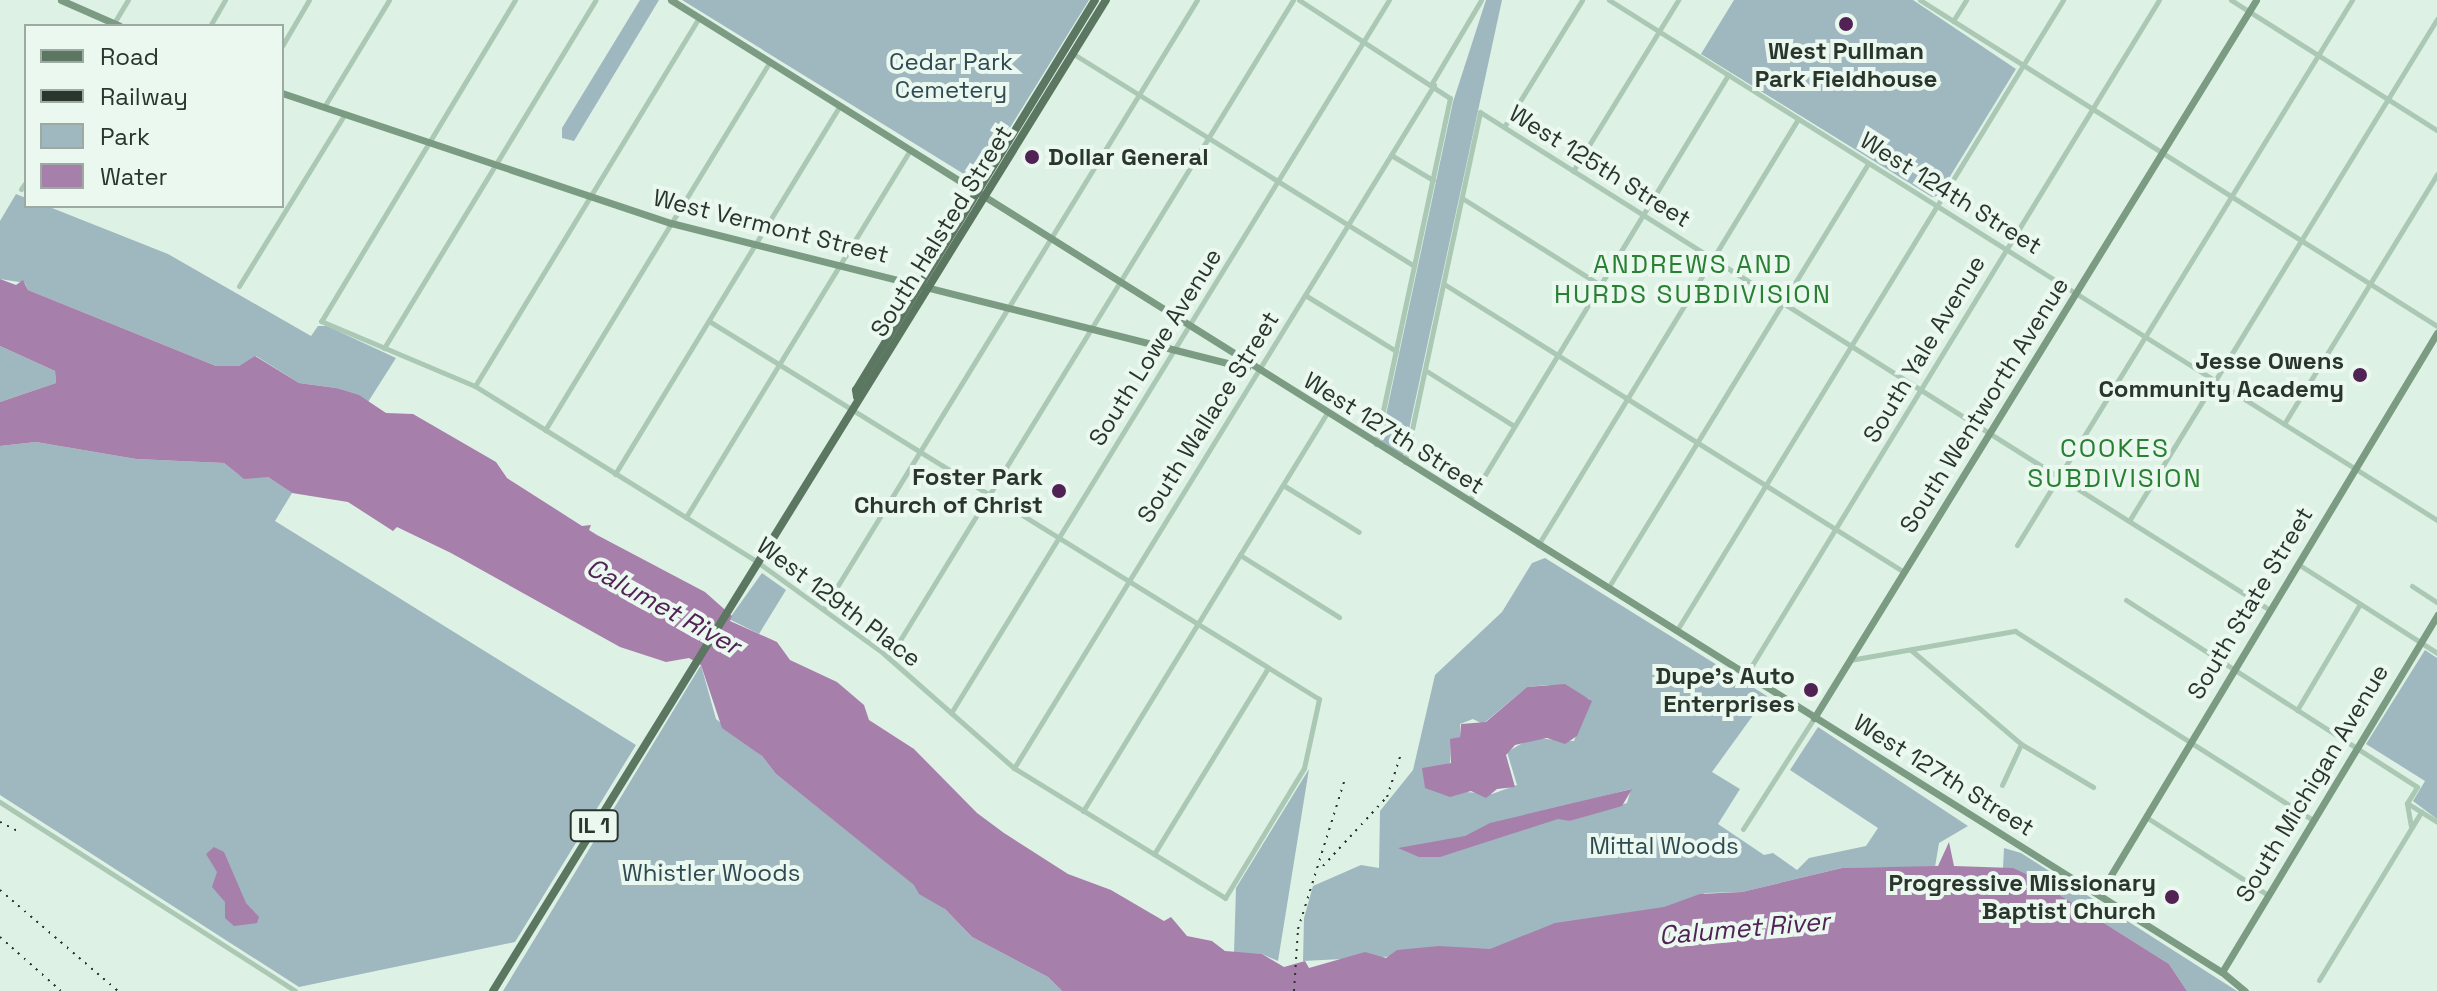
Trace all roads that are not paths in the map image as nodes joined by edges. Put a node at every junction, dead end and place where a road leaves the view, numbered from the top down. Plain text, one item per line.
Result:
1 (61, 0) edge
2 (128, 0) edge
3 (225, 0) edge
4 (309, 0) edge
5 (389, 0) edge
6 (515, 0) edge
7 (596, 0) edge
8 (671, 0) edge
9 (1095, 0) edge
10 (1106, 0) edge
11 (1197, 0) edge
12 (1296, 0) edge
13 (1389, 0) edge
14 (1481, 0) edge
15 (1582, 0) edge
16 (1609, 0) edge
17 (1678, 0) edge
18 (1920, 0) edge
19 (1966, 0) edge
20 (2063, 0) edge
21 (2159, 0) edge
22 (2231, 0) edge
23 (2256, 0) edge
24 (2352, 0) edge
25 (2249, 11) junction
26 (699, 18) junction
27 (2437, 19) edge
28 (1953, 21) junction
29 (116, 24) edge
30 (118, 24) edge
31 (211, 24) edge
32 (1659, 31) junction
33 (1364, 41) junction
34 (284, 43) edge
35 (1068, 51) junction
36 (2318, 55) junction
37 (770, 61) junction
38 (2023, 65) junction
39 (1728, 75) junction
40 (1433, 84) junction
41 (284, 94) edge
42 (1138, 95) junction
43 (2388, 99) junction
44 (840, 105) junction
45 (324, 108) junction
46 (2092, 108) junction
47 (344, 115) junction
48 (1798, 119) junction
49 (1504, 127) junction
50 (2437, 130) edge
51 (1208, 138) junction
52 (429, 143) junction
53 (911, 149) junction
54 (2162, 152) junction
55 (1391, 155) junction
56 (1868, 163) junction
57 (495, 166) junction
58 (1573, 171) junction
59 (2437, 174) edge
60 (1433, 180) junction
61 (1278, 182) junction
62 (24, 185) edge
63 (21, 189) dead end
64 (982, 194) junction
65 (2232, 196) junction
66 (590, 198) junction
67 (1461, 198) junction
68 (1937, 206) junction
69 (1643, 214) junction
70 (671, 223) junction
71 (1348, 225) junction
72 (1051, 237) junction
73 (2300, 239) junction
74 (755, 245) junction
75 (2006, 249) junction
76 (1713, 259) junction
77 (840, 266) junction
78 (1414, 266) junction
79 (1121, 280) junction
80 (2369, 283) junction
81 (1443, 284) junction
82 (1600, 285) junction
83 (239, 286) dead end
84 (920, 286) junction
85 (930, 288) junction
86 (2075, 293) junction
87 (1305, 295) junction
88 (1783, 302) junction
89 (1008, 307) junction
90 (709, 321) junction
91 (1191, 324) junction
92 (2437, 326) edge
93 (1091, 328) junction
94 (2437, 333) edge
95 (2145, 337) junction
96 (1852, 346) junction
97 (384, 348) junction
98 (1174, 348) junction
99 (1396, 351) junction
100 (1557, 355) junction
101 (779, 365) junction
102 (1425, 370) junction
103 (1257, 372) junction
104 (2214, 380) junction
105 (475, 386) junction
106 (1921, 389) junction
107 (857, 397) junction
108 (1628, 399) junction
109 (849, 409) junction
110 (1326, 414) junction
111 (2284, 424) junction
112 (1514, 426) junction
113 (545, 430) junction
114 (1990, 432) junction
115 (1697, 442) junction
116 (1376, 446) junction
117 (919, 452) junction
118 (1404, 463) junction
119 (2354, 468) junction
120 (615, 474) junction
121 (2059, 477) junction
122 (1283, 485) junction
123 (1765, 485) junction
124 (988, 495) junction
125 (1468, 503) junction
126 (686, 518) junction
127 (2437, 520) edge
128 (2129, 521) junction
129 (1836, 529) junction
130 (1359, 532) dead end
131 (1058, 538) junction
132 (2017, 545) dead end
133 (1538, 546) junction
134 (1240, 555) junction
135 (756, 561) junction
136 (2298, 563) junction
137 (1904, 572) junction
138 (1128, 581) junction
139 (2412, 586) dead end
140 (1607, 589) junction
141 (2126, 600) dead end
142 (2437, 602) edge
143 (2360, 604) junction
144 (824, 608) junction
145 (2270, 610) junction
146 (2437, 615) edge
147 (1339, 617) dead end
148 (1198, 624) junction
149 (1676, 632) junction
150 (2421, 642) junction
151 (1911, 650) junction
152 (2437, 653) edge
153 (889, 658) junction
154 (1850, 660) junction
155 (1268, 668) junction
156 (2234, 669) junction
157 (1746, 676) junction
158 (2297, 710) junction
159 (951, 713) junction
160 (1814, 718) junction
161 (2191, 742) junction
162 (2021, 744) junction
163 (2357, 748) junction
164 (1014, 768) junction
165 (2002, 785) dead end
166 (2093, 787) dead end
167 (0, 802) edge
168 (2407, 803) junction
169 (1083, 811) junction
170 (2421, 812) junction
171 (2146, 817) junction
172 (2313, 820) junction
173 (2437, 822) edge
174 (2411, 828) junction
175 (1743, 829) dead end
176 (1154, 854) junction
177 (2099, 895) junction
178 (2268, 895) junction
179 (2222, 972) junction
180 (2319, 980) dead end
181 (295, 991) edge
182 (493, 991) edge
183 (2245, 991) edge

1 - 29 street
2 - 30 street
3 - 31 street
4 - 34 street
5 - 45 street
6 - 52 street
7 - 57 street
8 - 26 street, West 127th Street
9 - 35 main road, South Halsted Street / IL 1
10 - 35 main road, South Halsted Street / IL 1
11 - 42 street
12 - 33 street
12 - 51 street
13 - 33 street, South Lowe Avenue
14 - 40 street, South Wallace Street
15 - 49 street
16 - 32 street, West 124th Street
17 - 32 street
18 - 28 street
19 - 28 street
20 - 38 street
21 - 46 street, South Yale Avenue
22 - 25 street
23 - 25 street, South Wentworth Avenue
24 - 36 street
25 - 36 street
25 - 54 street, South Wentworth Avenue
26 - 37 street, West 127th Street
26 - 66 street
27 - 43 street
28 - 38 street
32 - 39 street, West 124th Street
32 - 58 street
33 - 40 street
33 - 61 street, South Lowe Avenue
35 - 42 street
35 - 64 main road, South Halsted Street / IL 1
36 - 43 street
36 - 65 street
37 - 44 street, West 127th Street
37 - 70 street
38 - 46 street
38 - 68 street
39 - 48 street, West 124th Street
39 - 69 street
40 - 55 street, South Wallace Street
40 - 60 street
41 - 45 street, West Vermont Street
42 - 51 street
42 - 72 street
43 - 50 street
43 - 73 street
44 - 53 street, West 127th Street
44 - 74 street
45 - 47 street, West Vermont Street
46 - 54 street
46 - 75 street, South Yale Avenue
47 - 52 street, West Vermont Street
47 - 83 street
48 - 56 street, West 124th Street
48 - 76 street
49 - 58 street, West 125th Street
49 - 67 street, West 125th Street
51 - 61 street
51 - 79 street
52 - 57 street, West Vermont Street
52 - 97 street, West 129th Place
53 - 64 street, West 127th Street
53 - 77 street
54 - 65 street
54 - 86 street, South Wentworth Avenue
55 - 60 street
55 - 71 street, South Wallace Street
56 - 68 street, West 124th Street
56 - 88 street
57 - 66 street, West Vermont Street
57 - 97 street
58 - 69 street, West 125th Street
59 - 80 street
60 - 78 street
61 - 71 street
61 - 91 street, South Lowe Avenue
62 - 63 street
64 - 72 street, West 127th Street
64 - 84 main road, South Halsted Street / IL 1
64 - 85 main road, South Halsted Street / IL 1
65 - 73 street
65 - 95 street
66 - 70 street, West Vermont Street
66 - 105 street
67 - 81 street
67 - 82 street
68 - 75 street, West 124th Street
68 - 96 street
69 - 76 street, West 125th Street
69 - 82 street
70 - 74 street, West Vermont Street
70 - 113 street
71 - 78 street
71 - 87 street, South Wallace Street
72 - 79 street, West 127th Street
72 - 89 street
73 - 80 street
73 - 104 street
74 - 77 street, West Vermont Street
74 - 90 street
75 - 86 street, West 124th Street
75 - 106 street, South Yale Avenue
76 - 88 street, West 125th Street
76 - 108 street
77 - 84 street, West Vermont Street
77 - 101 street
78 - 99 street
79 - 91 street, West 127th Street
79 - 93 street
80 - 92 street
80 - 111 street
81 - 100 street
81 - 102 street
82 - 100 street
84 - 85 street, West Vermont Street
84 - 107 main road, South Halsted Street
85 - 89 street, West Vermont Street
85 - 107 main road, South Halsted Street / IL 1
86 - 95 street, West 124th Street
86 - 114 street, South Wentworth Avenue
87 - 99 street
87 - 103 street, South Wallace Street
88 - 96 street, West 125th Street
88 - 115 street
89 - 93 street, West Vermont Street
89 - 117 street
90 - 101 street
90 - 120 street
91 - 98 street, South Lowe Avenue
91 - 103 street, West 127th Street
93 - 98 street, West Vermont Street
93 - 124 street
94 - 119 street, South State Street
95 - 104 street, West 124th Street
95 - 121 street
96 - 106 street, West 125th Street
96 - 123 street
97 - 105 street, West 129th Place
98 - 103 street, West Vermont Street
98 - 131 street, South Lowe Avenue
99 - 116 street
100 - 108 street
100 - 112 street
101 - 109 street
101 - 126 street
102 - 112 street
102 - 118 street
103 - 110 street, West 127th Street
103 - 138 street, South Wallace Street
104 - 111 street, West 124th Street
104 - 128 street
105 - 113 street, West 129th Place
106 - 114 street, West 125th Street
106 - 129 street, South Yale Avenue
107 - 109 main road, South Halsted Street / IL 1
108 - 115 street
108 - 133 street
109 - 117 street
109 - 135 main road, South Halsted Street / IL 1
110 - 116 street, West 127th Street
110 - 122 street
111 - 119 street, West 124th Street
112 - 125 street
113 - 120 street, West 129th Place
114 - 121 street, West 125th Street
114 - 137 street, South Wentworth Avenue
115 - 123 street
115 - 140 street
116 - 118 street, West 127th Street
117 - 124 street
117 - 144 street
118 - 125 street, West 127th Street
119 - 127 street, West 124th Street
119 - 136 street, South State Street
120 - 126 street, West 129th Place
121 - 128 street, West 125th Street
121 - 132 street
122 - 130 street
122 - 134 street
123 - 129 street
123 - 149 street
124 - 131 street
124 - 153 street
125 - 133 street, West 127th Street
126 - 135 street, West 129th Place
128 - 145 street, West 125th Street
129 - 137 street
129 - 157 street, South Yale Avenue
131 - 138 street
131 - 159 street, South Lowe Avenue
133 - 140 street, West 127th Street
134 - 147 street
134 - 148 street
135 - 144 street, West 129th Place
135 - 182 main road, South Halsted Street / IL 1
136 - 143 street
136 - 145 street, South State Street
137 - 154 street, South Wentworth Avenue
138 - 148 street
138 - 164 street, South Wallace Street
139 - 142 street
140 - 149 street, West 127th Street
141 - 156 street
143 - 150 street
143 - 158 street
144 - 153 street, West 129th Place
145 - 156 street, South State Street
146 - 150 street, South Michigan Avenue
148 - 155 street
148 - 169 street
149 - 157 street, West 127th Street
150 - 152 street
150 - 163 street, South Michigan Avenue
151 - 154 street
151 - 161 street
151 - 162 street
153 - 159 street, West 129th Place
154 - 160 street, South Wentworth Avenue
155 - 176 street
155 - 176 street, West 129th Place
156 - 158 street
156 - 161 street, South State Street
157 - 160 street, West 127th Street
158 - 163 street
159 - 164 street, West 129th Place
160 - 175 street, South Wentworth Avenue
160 - 177 street, West 127th Street
161 - 171 street, South State Street
161 - 172 street
162 - 165 street
162 - 166 street
163 - 168 street
163 - 172 street, South Michigan Avenue
164 - 169 street, West 129th Place
167 - 181 street
168 - 170 street
168 - 174 street
169 - 176 street, West 129th Place
170 - 173 street
170 - 174 street
171 - 177 street, South State Street
171 - 178 street
172 - 178 street, South Michigan Avenue
174 - 180 street
177 - 179 street, West 127th Street
178 - 179 street, South Michigan Avenue
179 - 183 street, West 127th Street

